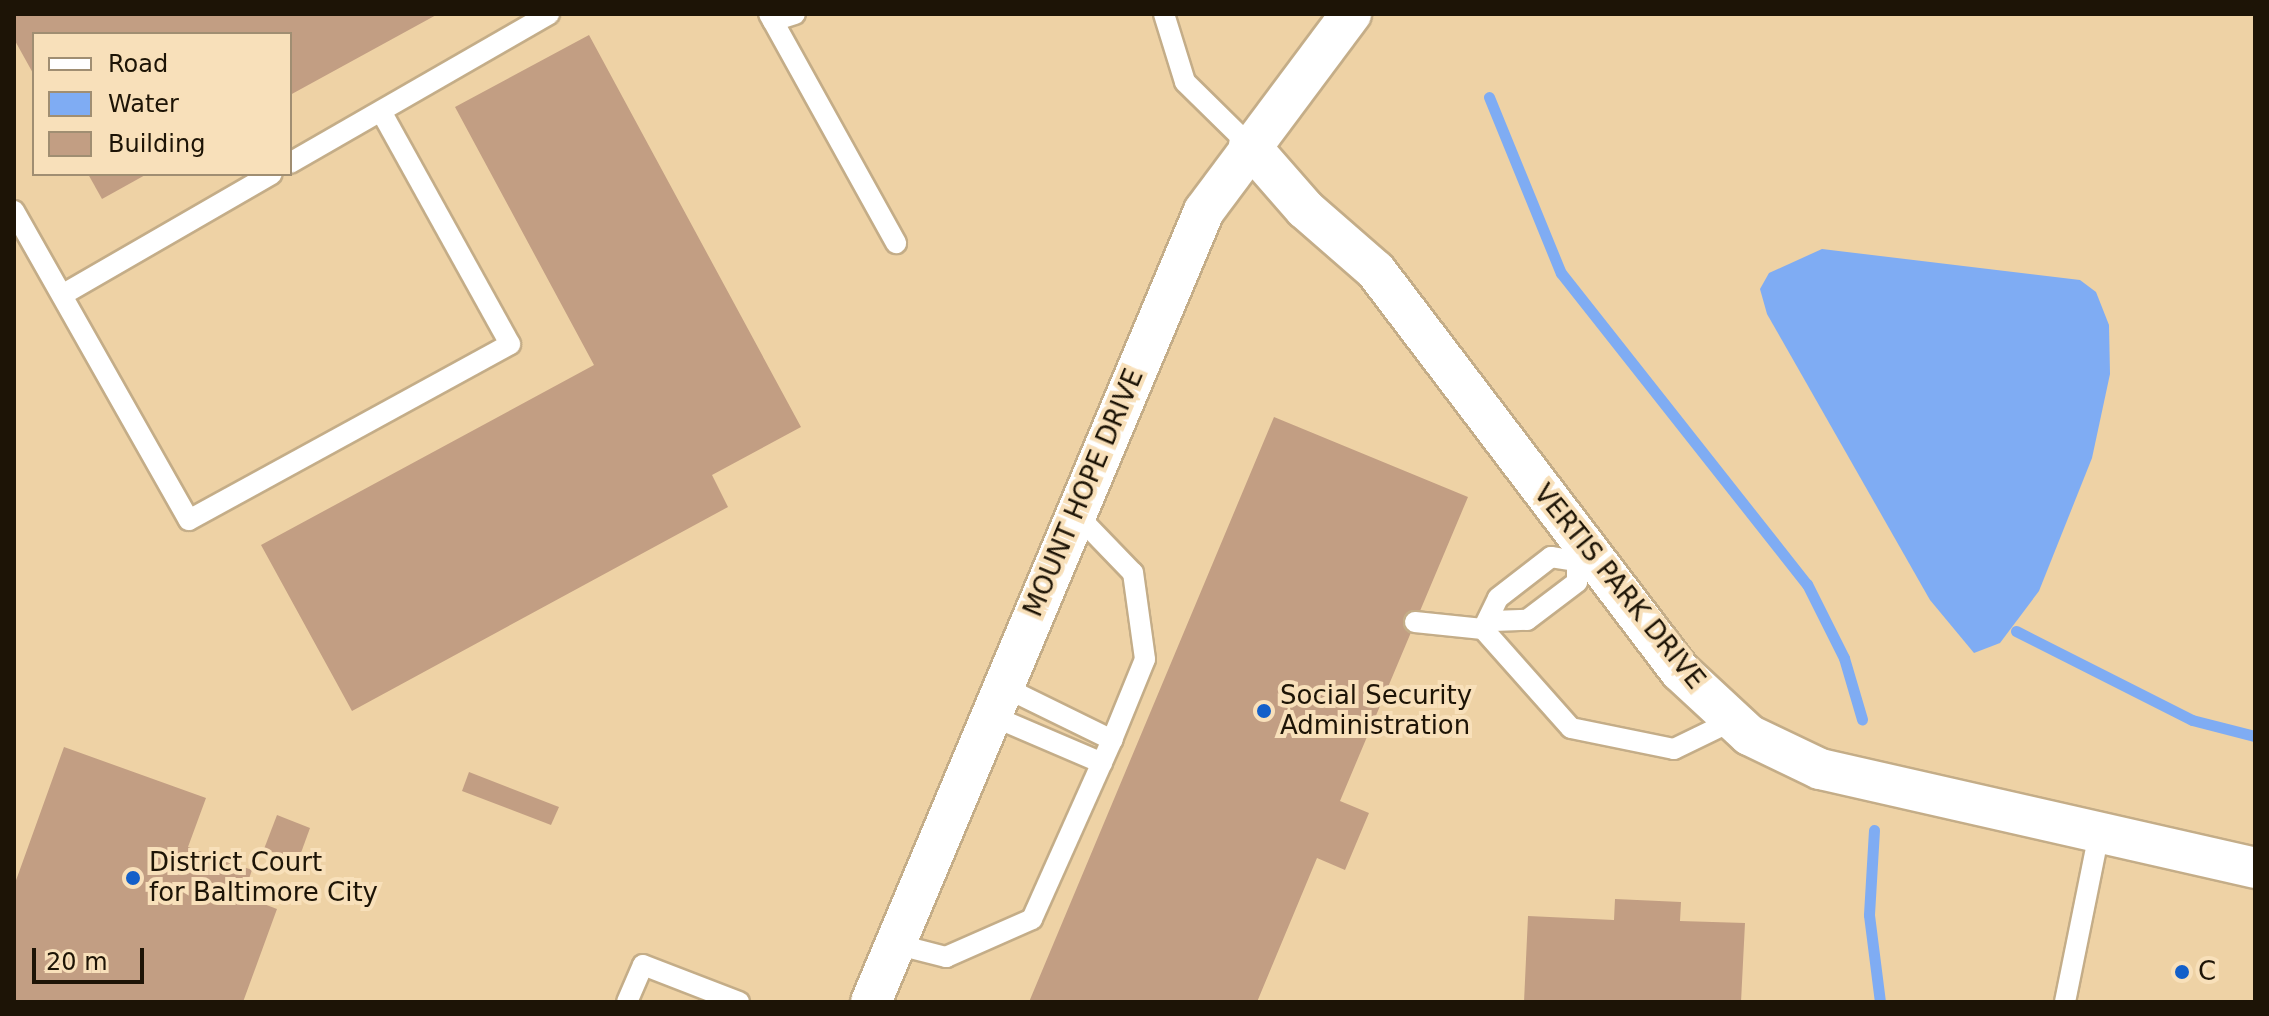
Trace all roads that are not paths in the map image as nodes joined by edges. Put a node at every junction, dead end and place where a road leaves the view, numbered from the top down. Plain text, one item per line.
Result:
1 (549, 14) edge
2 (795, 14) edge
3 (1164, 14) edge
4 (1351, 14) edge
5 (771, 17) edge
6 (381, 111) junction
7 (1249, 145) junction
8 (292, 162) edge
9 (269, 176) edge
10 (14, 211) edge
11 (896, 243) dead end
12 (62, 295) junction
13 (1075, 513) junction
14 (1582, 556) junction
15 (1415, 622) dead end
16 (1488, 625) junction
17 (996, 700) junction
18 (1734, 720) junction
19 (1112, 740) junction
20 (1102, 763) junction
21 (2099, 834) junction
22 (2255, 868) edge
23 (895, 944) junction
24 (627, 1002) edge
25 (739, 1002) edge
26 (871, 1002) edge
27 (2065, 1002) edge

1 - 6 lane
2 - 5 lane
3 - 7 lane
4 - 7 street, MOUNT HOPE DRIVE
5 - 11 lane
6 - 8 lane
6 - 12 lane
7 - 13 street, MOUNT HOPE DRIVE
7 - 14 street, VERTIS PARK DRIVE
9 - 12 lane
10 - 12 lane
13 - 17 street, MOUNT HOPE DRIVE
13 - 19 lane
14 - 16 lane
14 - 16 lane
14 - 18 street, VERTIS PARK DRIVE
15 - 16 lane
16 - 18 lane
17 - 19 lane
17 - 20 lane
17 - 23 street, MOUNT HOPE DRIVE
18 - 21 street, VERTIS PARK DRIVE
19 - 20 lane
20 - 23 lane
21 - 22 street, VERTIS PARK DRIVE
21 - 27 lane
23 - 26 street, MOUNT HOPE DRIVE
24 - 25 lane

